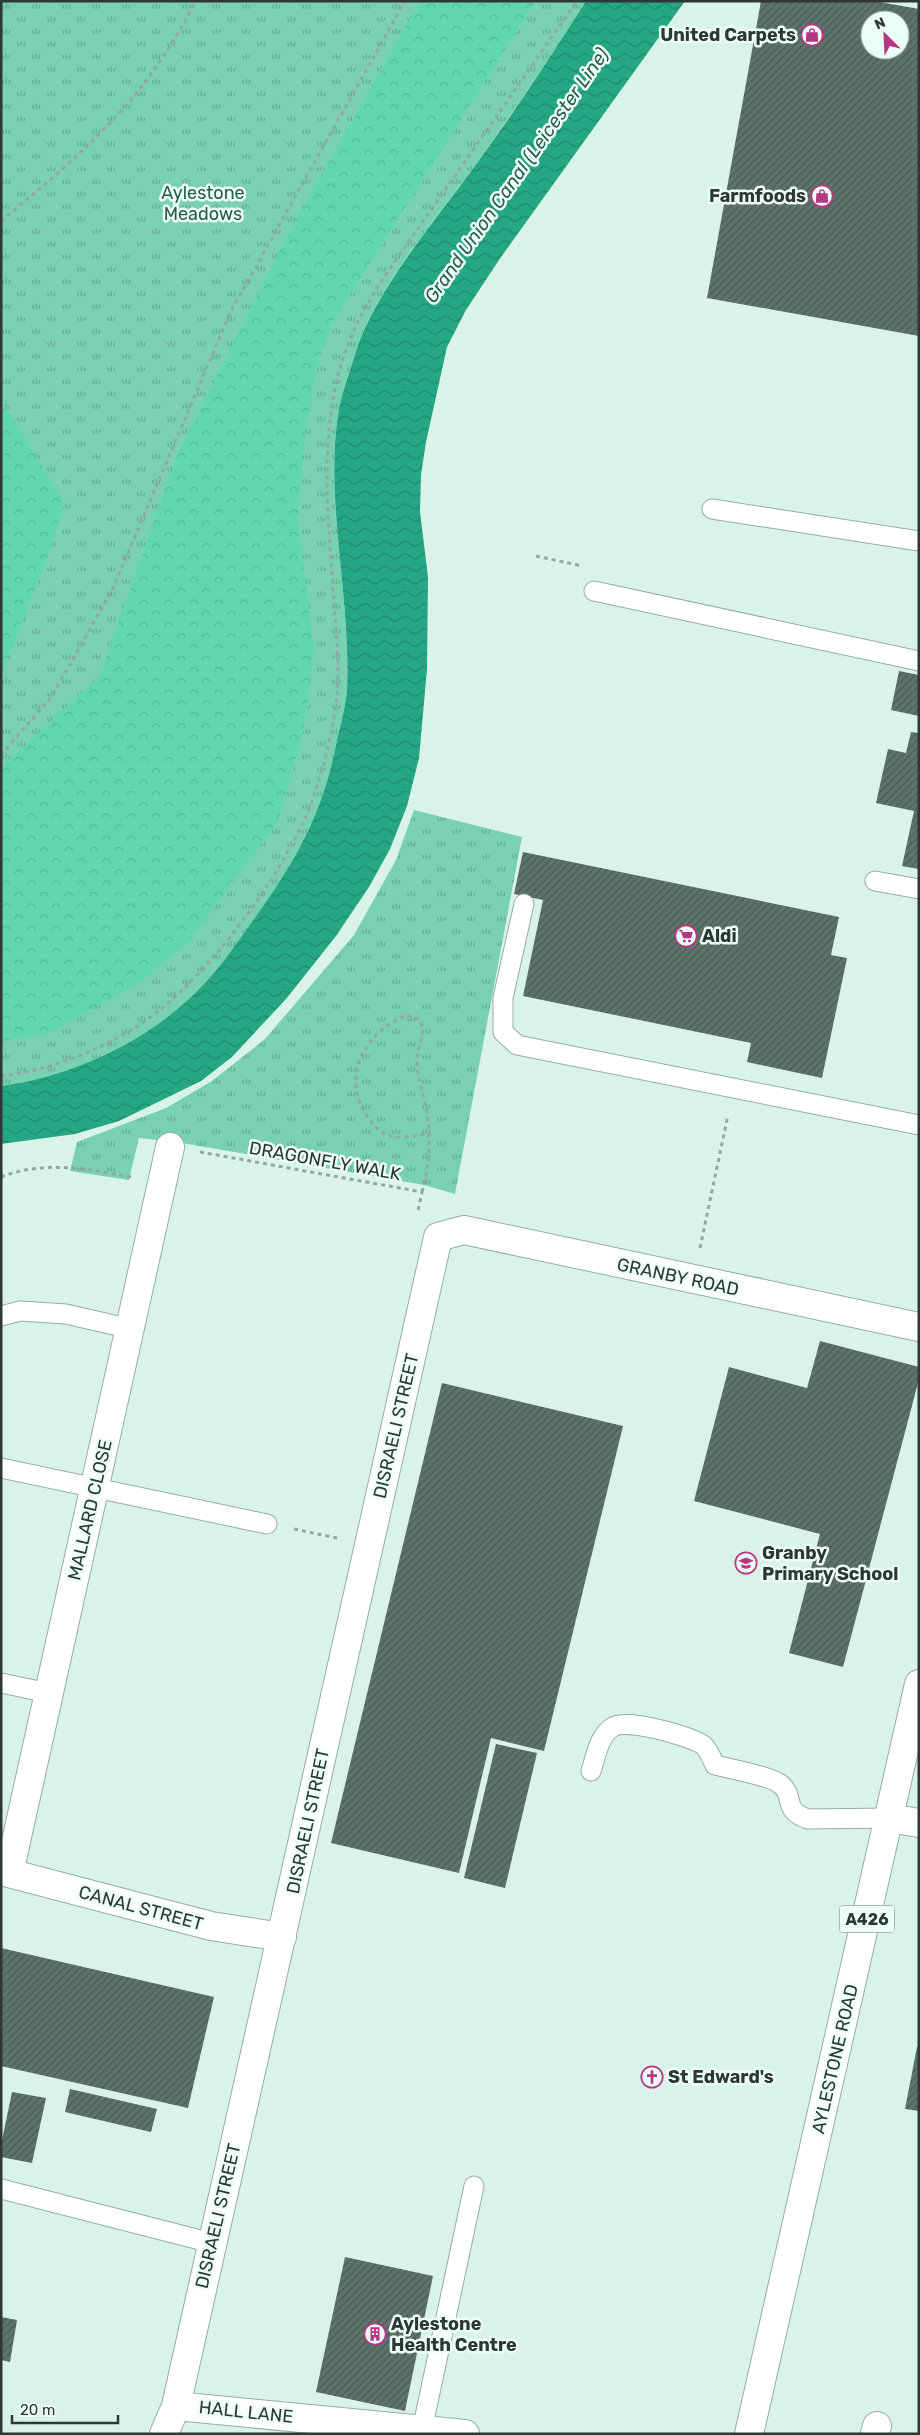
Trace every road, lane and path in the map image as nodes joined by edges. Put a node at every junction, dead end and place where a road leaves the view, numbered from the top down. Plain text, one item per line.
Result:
1 (196, 1) edge
2 (406, 1) edge
3 (577, 1) edge
4 (1, 221) edge
5 (712, 508) dead end
6 (919, 541) edge
7 (594, 591) dead end
8 (919, 661) edge
9 (1, 755) edge
10 (875, 881) dead end
11 (919, 889) edge
12 (524, 904) dead end
13 (1, 1076) edge
14 (733, 1088) junction
15 (919, 1125) edge
16 (429, 1132) junction
17 (170, 1147) joint
18 (1, 1177) edge
19 (163, 1183) junction
20 (422, 1192) junction
21 (438, 1237) junction
22 (693, 1280) junction
23 (1, 1316) edge
24 (919, 1327) edge
25 (131, 1329) junction
26 (1, 1468) edge
27 (96, 1488) junction
28 (267, 1524) joint
29 (369, 1544) junction
30 (1, 1683) edge
31 (919, 1684) edge
32 (49, 1693) junction
33 (591, 1771) dead end
34 (890, 1818) junction
35 (919, 1823) edge
36 (5, 1872) edge
37 (282, 1937) junction
38 (474, 2186) dead end
39 (1, 2189) edge
40 (212, 2243) junction
41 (176, 2406) junction
42 (422, 2430) junction
43 (164, 2434) edge
44 (464, 2434) edge
45 (749, 2434) edge

1 - 4 path
2 - 9 path
3 - 13 path
5 - 6 lane
7 - 8 lane
10 - 11 lane
12 - 14 lane
14 - 15 lane
14 - 22 path
16 - 16 path
16 - 20 path
17 - 19 street, MALLARD CLOSE
17 - 20 path, DRAGONFLY WALK
18 - 19 path
19 - 25 street, MALLARD CLOSE
20 - 21 path, DRAGONFLY WALK
21 - 22 street, GRANBY ROAD
21 - 29 street, DISRAELI STREET
22 - 24 street, GRANBY ROAD
23 - 25 lane
25 - 27 street, MALLARD CLOSE
26 - 27 lane
27 - 28 lane
27 - 32 street, MALLARD CLOSE
28 - 29 path
29 - 37 street, DISRAELI STREET
30 - 32 lane
31 - 34 street, AYLESTONE ROAD / A426
32 - 36 street, MALLARD CLOSE
33 - 34 lane
34 - 35 street
34 - 45 street, AYLESTONE ROAD / A426
36 - 37 street, CANAL STREET
37 - 40 street, DISRAELI STREET
38 - 42 lane
39 - 40 lane
40 - 41 street, DISRAELI STREET
41 - 42 street, HALL LANE
41 - 43 street, DISRAELI STREET
42 - 44 street, HALL LANE

